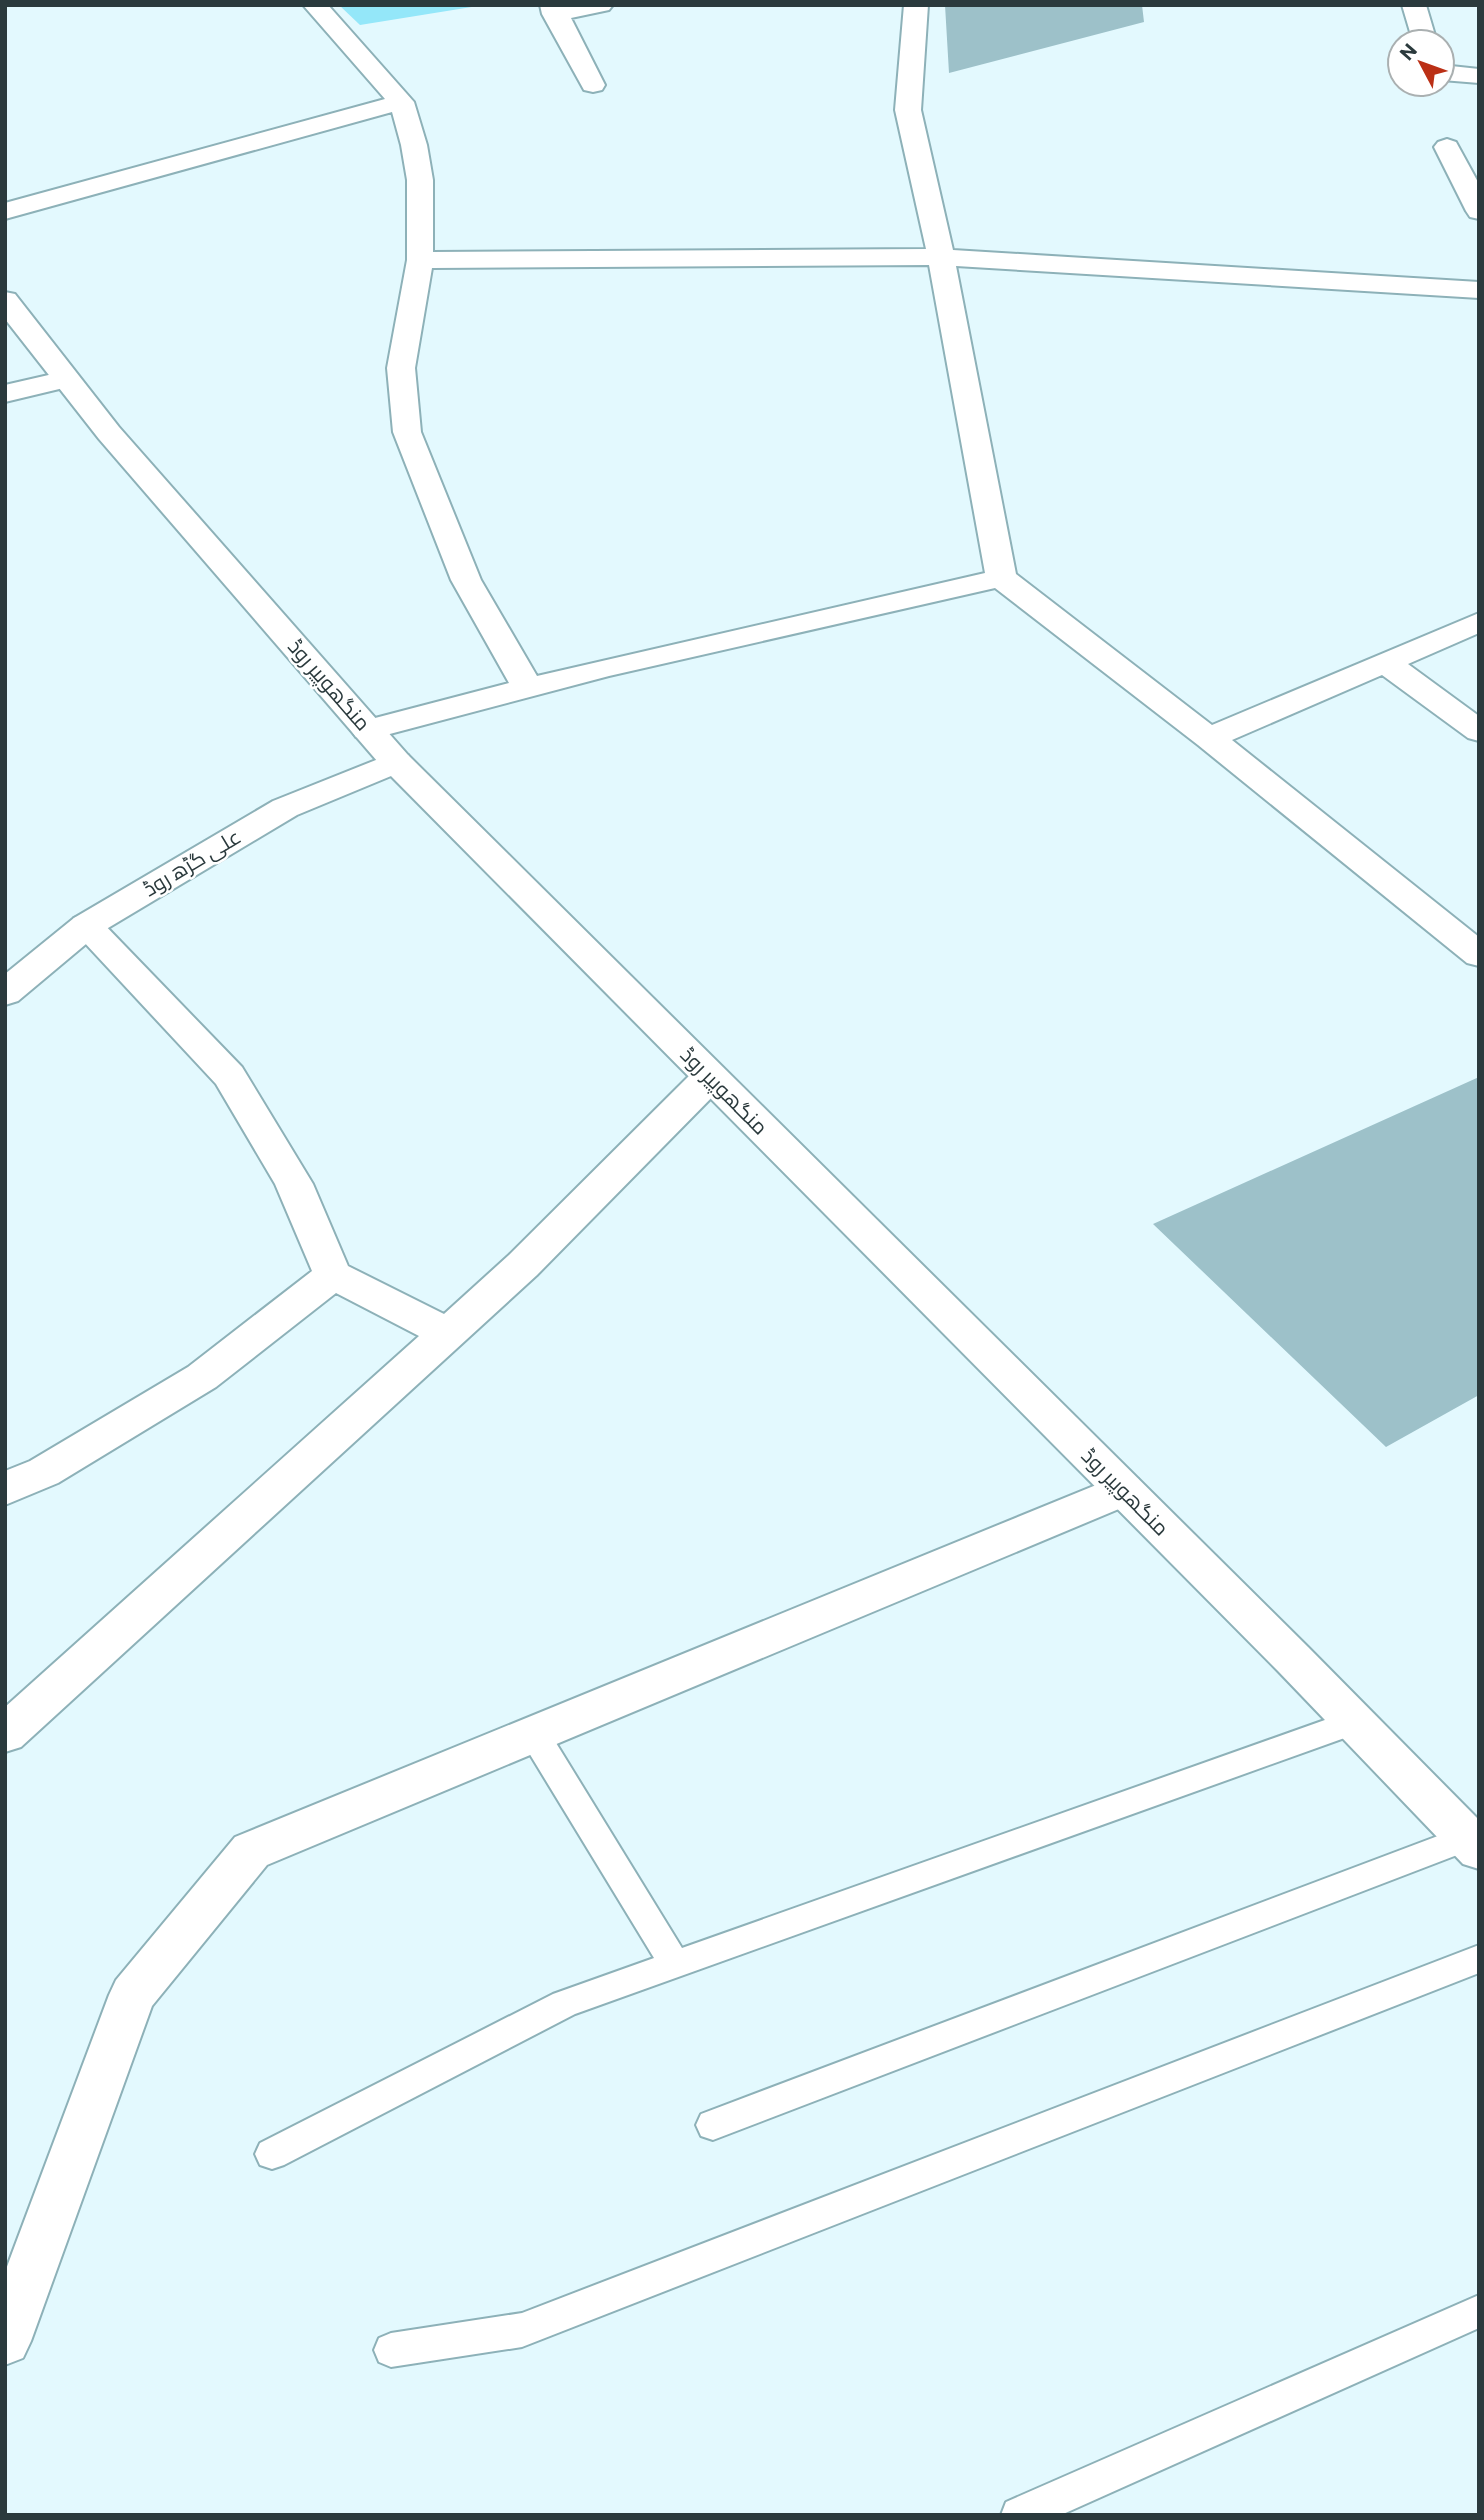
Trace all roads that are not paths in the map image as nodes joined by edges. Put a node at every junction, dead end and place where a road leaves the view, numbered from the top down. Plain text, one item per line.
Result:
1 (315, 5) edge
2 (601, 5) edge
3 (916, 5) edge
4 (1415, 5) edge
5 (553, 10) edge
6 (1421, 28) edge
7 (1456, 75) edge
8 (1479, 76) edge
9 (593, 85) dead end
10 (401, 102) junction
11 (1447, 147) dead end
12 (5, 211) edge
13 (1479, 211) edge
14 (940, 257) junction
15 (420, 260) junction
16 (1479, 290) edge
17 (5, 300) edge
18 (66, 379) junction
19 (5, 394) edge
20 (1000, 578) junction
21 (1479, 622) edge
22 (1385, 662) junction
23 (528, 688) junction
24 (368, 730) junction
25 (1479, 731) edge
26 (1209, 738) junction
27 (396, 762) junction
28 (86, 926) junction
29 (1479, 955) edge
30 (5, 993) edge
31 (710, 1077) junction
32 (333, 1275) junction
33 (448, 1333) junction
34 (5, 1489) edge
35 (1123, 1490) junction
36 (1353, 1722) junction
37 (5, 1734) edge
38 (534, 1734) junction
39 (1473, 1844) edge
40 (1479, 1959) edge
41 (675, 1965) junction
42 (713, 2125) dead end
43 (272, 2154) dead end
44 (1479, 2311) edge
45 (5, 2341) edge
46 (391, 2350) dead end
47 (1019, 2515) edge

1 - 10 street
2 - 5 street
3 - 14 street
4 - 6 street
5 - 9 street
7 - 8 street
10 - 12 street
10 - 15 street
11 - 13 street
14 - 15 street
14 - 16 street
14 - 20 street
15 - 23 street
17 - 18 street, منگھوپیر روڈ
18 - 19 street
18 - 24 street, منگھوپیر روڈ
20 - 23 street
20 - 26 street
21 - 22 street
22 - 25 street
22 - 26 street
23 - 24 street
24 - 27 street, منگھوپیر روڈ
26 - 29 street
27 - 28 street, علی گڑھ روڈ
27 - 31 street, منگھوپیر روڈ
28 - 30 street, علی گڑھ روڈ
28 - 32 street
31 - 33 street
31 - 35 street, منگھوپیر روڈ
32 - 33 street
32 - 34 street
33 - 37 street
35 - 36 street, منگھوپیر روڈ
35 - 38 street
36 - 39 street, منگھوپیر روڈ
36 - 41 lane
38 - 41 lane
38 - 45 street
39 - 42 lane
40 - 46 lane
41 - 43 lane
44 - 47 lane

